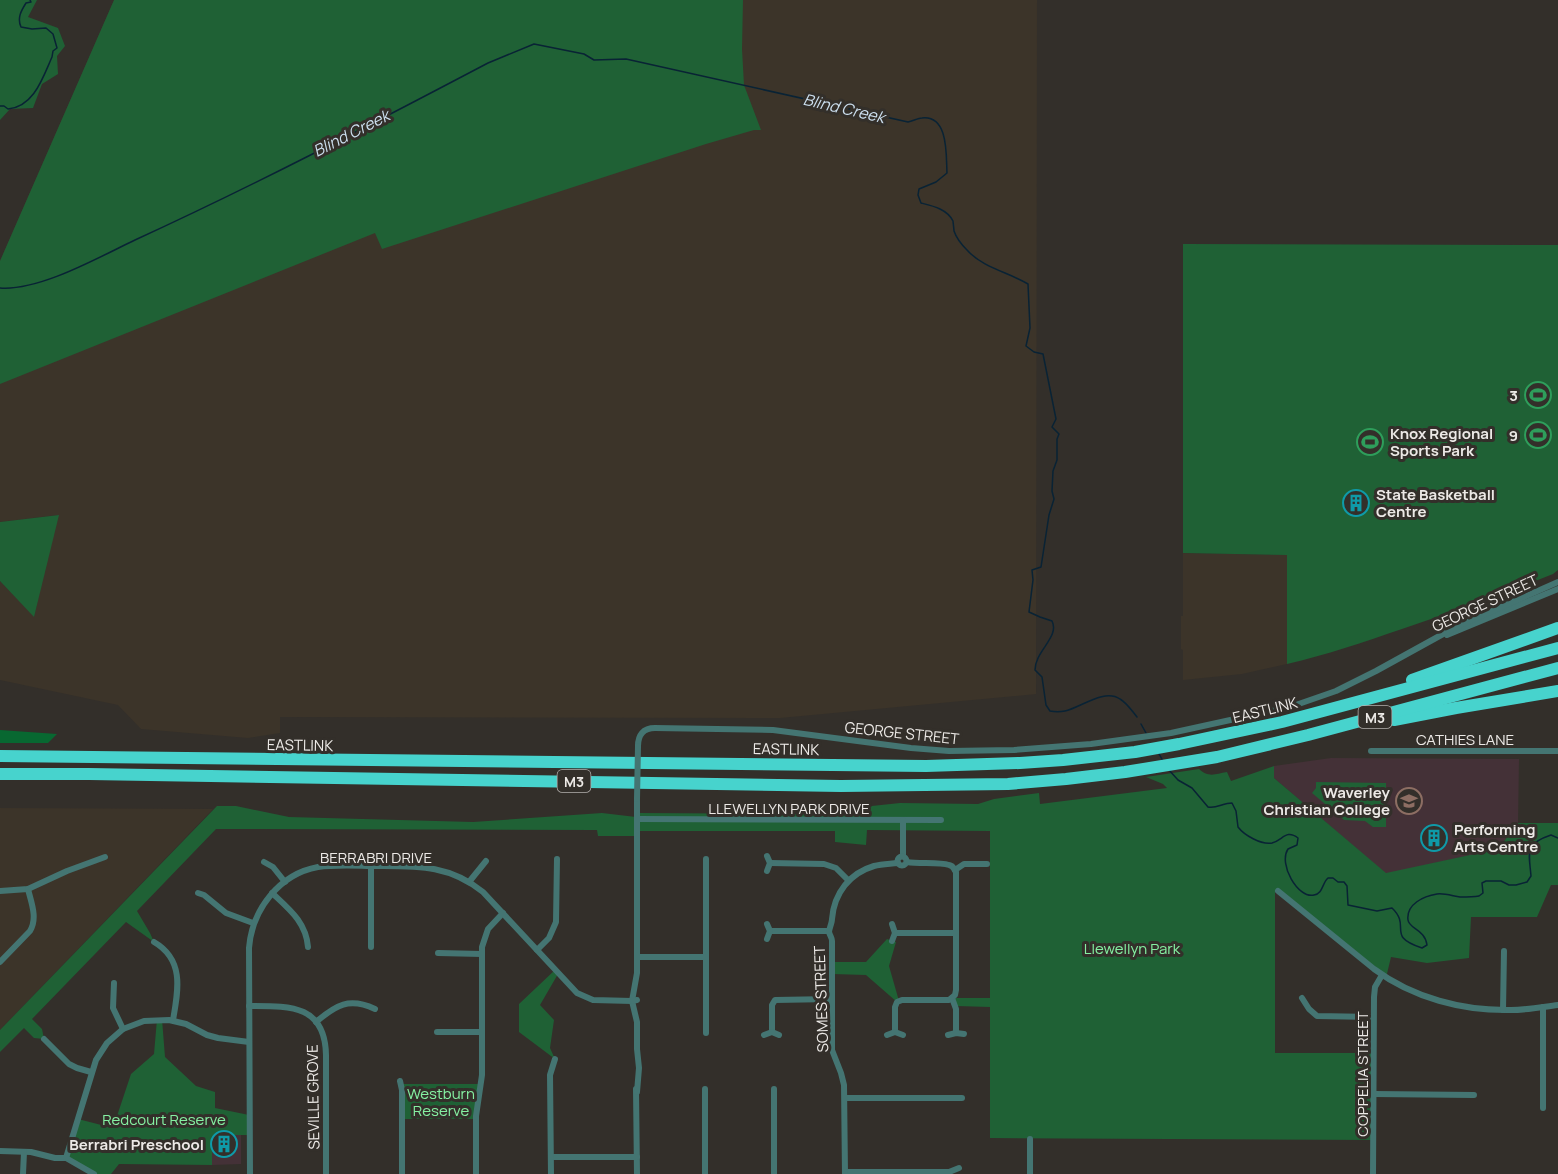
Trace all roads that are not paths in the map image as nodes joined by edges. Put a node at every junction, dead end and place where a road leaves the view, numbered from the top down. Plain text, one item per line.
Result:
1 (1558, 582) edge
2 (1558, 589) edge
3 (1524, 601) junction
4 (1558, 628) edge
5 (1558, 648) edge
6 (1558, 668) edge
7 (1558, 691) edge
8 (1340, 706) junction
9 (1308, 735) junction
10 (1371, 751) dead end
11 (1558, 751) edge
12 (0, 756) edge
13 (0, 774) edge
14 (637, 819) junction
15 (903, 820) junction
16 (941, 820) dead end
17 (767, 856) dead end
18 (105, 857) dead end
19 (556, 859) dead end
20 (706, 859) dead end
21 (905, 859) junction
22 (486, 861) dead end
23 (264, 862) dead end
24 (770, 863) junction
25 (987, 864) dead end
26 (371, 866) junction
27 (955, 870) junction
28 (767, 871) dead end
29 (848, 880) junction
30 (285, 882) junction
31 (469, 882) junction
32 (28, 889) junction
33 (0, 891) edge
34 (1278, 891) dead end
35 (198, 893) dead end
36 (272, 893) junction
37 (503, 913) junction
38 (253, 924) junction
39 (767, 924) dead end
40 (892, 924) dead end
41 (770, 931) junction
42 (829, 931) junction
43 (895, 933) junction
44 (956, 933) junction
45 (767, 939) dead end
46 (892, 941) dead end
47 (154, 942) dead end
48 (308, 947) dead end
49 (371, 947) dead end
50 (537, 950) junction
51 (1503, 951) dead end
52 (438, 953) dead end
53 (482, 954) junction
54 (637, 957) junction
55 (705, 957) junction
56 (0, 962) edge
57 (1382, 975) junction
58 (114, 983) dead end
59 (952, 998) junction
60 (1302, 998) dead end
61 (832, 999) junction
62 (634, 1000) junction
63 (1558, 1005) edge
64 (249, 1006) junction
65 (1543, 1007) junction
66 (375, 1009) dead end
67 (1503, 1010) junction
68 (1373, 1017) junction
69 (173, 1020) junction
70 (316, 1022) junction
71 (123, 1029) junction
72 (437, 1032) dead end
73 (482, 1032) junction
74 (895, 1032) junction
75 (956, 1032) junction
76 (706, 1033) dead end
77 (964, 1034) dead end
78 (764, 1035) dead end
79 (886, 1035) dead end
80 (903, 1035) dead end
81 (948, 1035) dead end
82 (44, 1039) dead end
83 (249, 1042) junction
84 (555, 1059) dead end
85 (91, 1072) junction
86 (400, 1081) dead end
87 (705, 1089) dead end
88 (774, 1089) dead end
89 (1374, 1094) junction
90 (1474, 1095) dead end
91 (845, 1098) junction
92 (962, 1098) dead end
93 (1543, 1107) dead end
94 (1030, 1139) dead end
95 (0, 1151) edge
96 (24, 1152) junction
97 (551, 1157) junction
98 (637, 1157) junction
99 (66, 1158) junction
100 (959, 1168) dead end
101 (845, 1173) edge
102 (23, 1174) edge
103 (94, 1174) edge
104 (250, 1174) edge
105 (326, 1174) edge
106 (402, 1174) edge
107 (476, 1174) edge
108 (551, 1174) edge
109 (637, 1174) edge
110 (705, 1174) edge
111 (774, 1174) edge
112 (1030, 1174) edge
113 (1373, 1174) edge

1 - 3 street, GEORGE STREET
2 - 3 street, GEORGE STREET
3 - 14 street, GEORGE STREET, bridge
4 - 8 highway
5 - 8 highway, EASTLINK / M3
6 - 9 highway, M3
7 - 9 highway
8 - 12 highway, EASTLINK / M3
9 - 13 highway, M3
10 - 11 street, CATHIES LANE
14 - 15 street, LLEWELLYN PARK DRIVE
14 - 54 street, GEORGE STREET
15 - 16 street, LLEWELLYN PARK DRIVE
15 - 21 street
17 - 24 street
18 - 32 street
19 - 50 street
20 - 55 street
21 - 27 street
21 - 29 street
22 - 31 street
23 - 30 street
24 - 28 street
24 - 29 street
25 - 27 street
26 - 30 street, BERRABRI DRIVE
26 - 31 street, BERRABRI DRIVE
26 - 49 street
27 - 44 street
29 - 42 street, SOMES STREET
30 - 36 street, BERRABRI DRIVE
31 - 37 street, BERRABRI DRIVE
32 - 33 street
32 - 56 street
34 - 57 street
35 - 38 street
36 - 38 street, BERRABRI DRIVE
36 - 48 street
37 - 50 street, BERRABRI DRIVE
37 - 53 street
38 - 64 street, BERRABRI DRIVE
39 - 41 street
40 - 43 street
41 - 42 street
41 - 45 street
42 - 61 street, SOMES STREET
43 - 44 street
43 - 46 street
44 - 59 street
47 - 69 street
50 - 62 street, BERRABRI DRIVE
51 - 67 street
52 - 53 street
53 - 73 street
54 - 55 street
54 - 62 street, GEORGE STREET
55 - 76 street
57 - 67 street
57 - 68 street, COPPELIA STREET
58 - 71 street
59 - 74 street
59 - 75 street
60 - 68 street
61 - 78 street
61 - 91 street, SOMES STREET
62 - 98 street, GEORGE STREET
63 - 65 street
64 - 70 street
64 - 83 street, BERRABRI DRIVE
65 - 67 street
65 - 93 street
66 - 70 street
68 - 89 street, COPPELIA STREET
69 - 71 street
69 - 83 street
70 - 105 street, SEVILLE GROVE
71 - 85 street
72 - 73 street
73 - 107 street
74 - 79 street
74 - 80 street
75 - 77 street
75 - 81 street
82 - 85 street
83 - 104 street, BERRABRI DRIVE
84 - 97 street
85 - 99 street
86 - 106 street
87 - 110 street
88 - 111 street
89 - 90 street
89 - 113 street, COPPELIA STREET
91 - 92 street
91 - 101 street, SOMES STREET
94 - 112 street
95 - 96 street
96 - 99 street
96 - 102 street
97 - 98 street
97 - 108 street
98 - 109 street, GEORGE STREET
99 - 103 street
100 - 101 street

